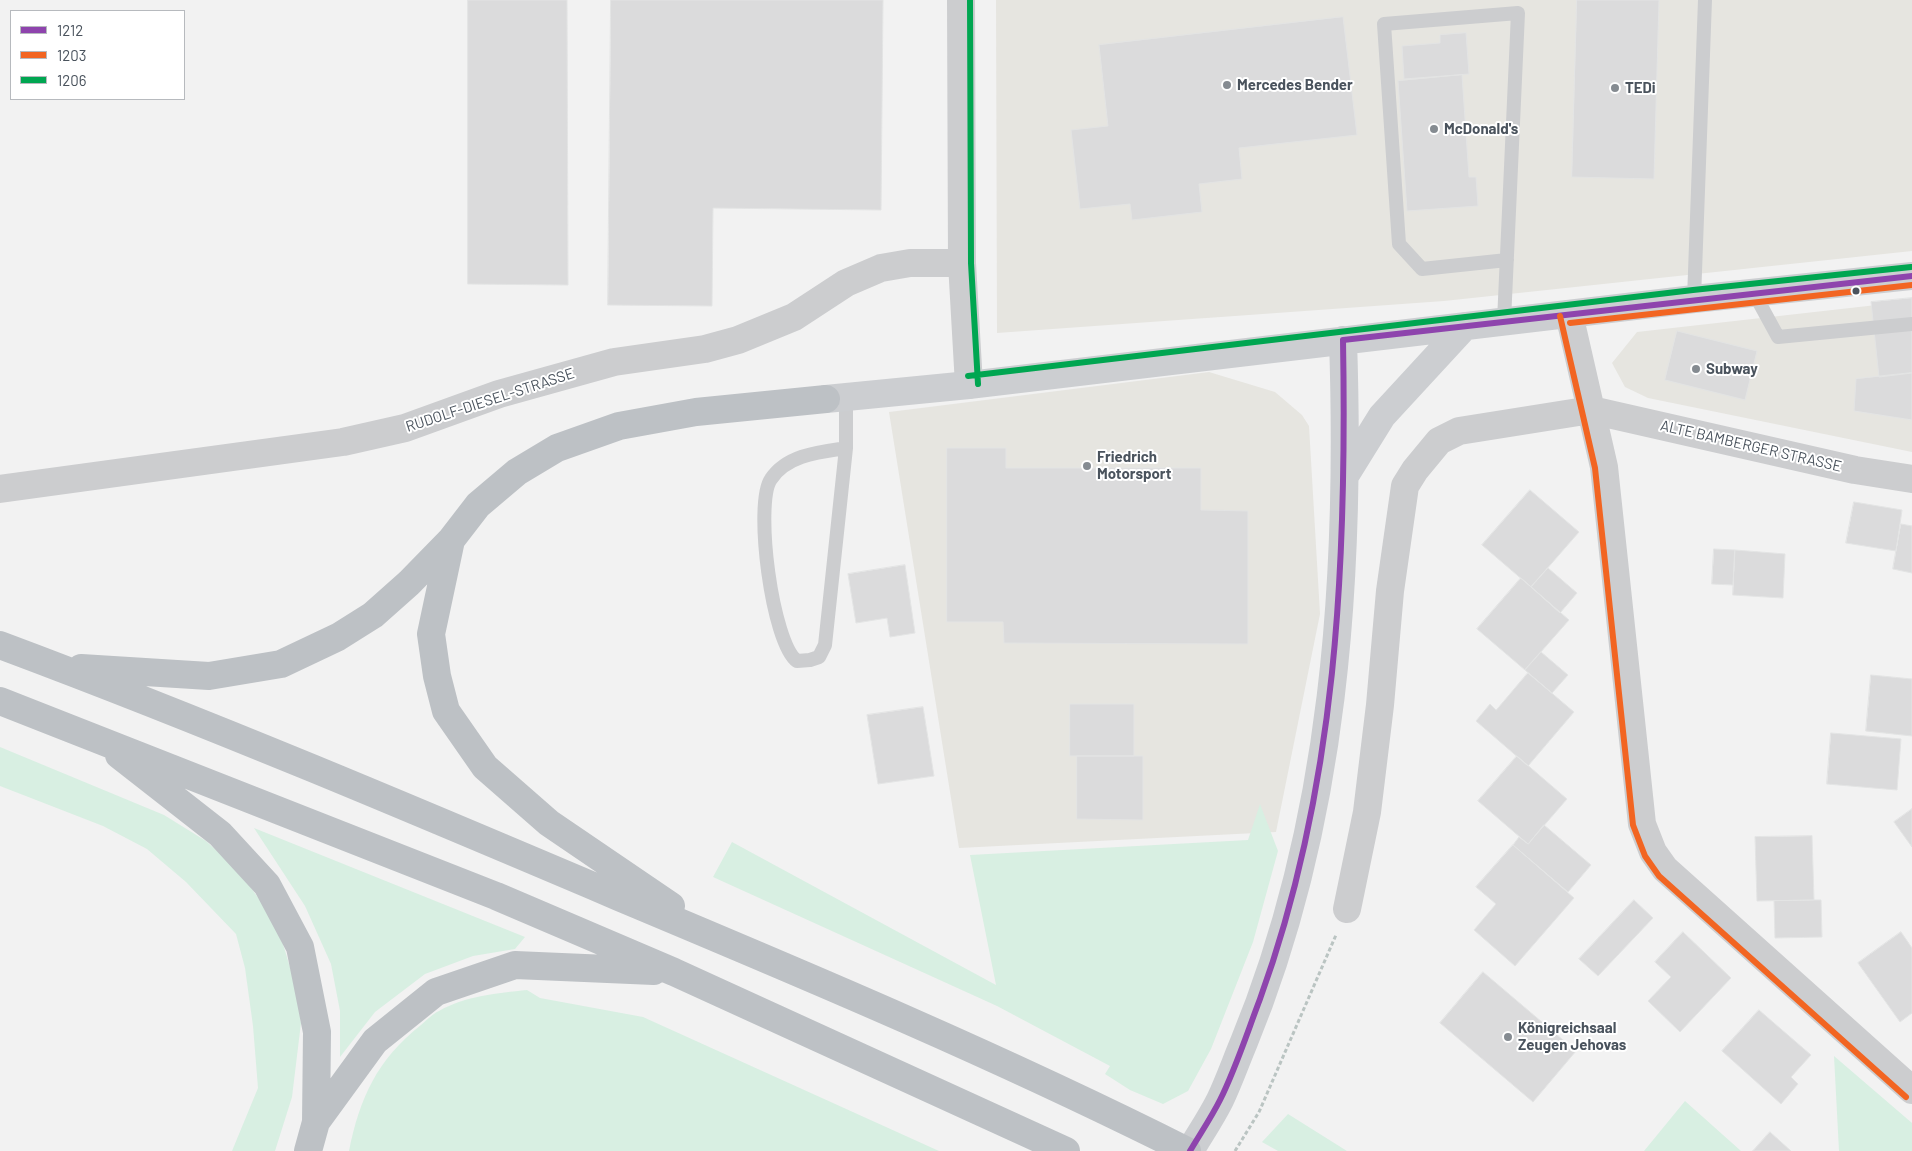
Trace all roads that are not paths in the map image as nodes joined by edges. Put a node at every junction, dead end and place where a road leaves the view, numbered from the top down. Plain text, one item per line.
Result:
1 (961, 0) edge
2 (1705, 0) edge
3 (1507, 260) junction
4 (962, 263) junction
5 (1912, 276) edge
6 (1754, 293) junction
7 (1694, 299) junction
8 (1569, 314) junction
9 (1504, 321) junction
10 (1912, 324) edge
11 (1465, 326) junction
12 (1342, 340) junction
13 (969, 385) junction
14 (836, 398) junction
15 (1591, 410) junction
16 (846, 448) junction
17 (1346, 474) junction
18 (1912, 479) edge
19 (0, 489) edge
20 (450, 540) junction
21 (0, 645) edge
22 (56, 666) junction
23 (0, 701) edge
24 (94, 736) junction
25 (1347, 909) road end
26 (722, 940) junction
27 (674, 972) junction
28 (1907, 1078) edge
29 (316, 1122) junction
30 (308, 1151) edge
31 (1066, 1151) edge
32 (1189, 1151) edge

1 - 4 street
2 - 7 lane
3 - 3 lane
3 - 9 lane
4 - 13 street
4 - 19 street, RUDOLF-DIESEL-STRASSE
5 - 6 main road
6 - 7 main road
6 - 10 lane
7 - 8 main road
8 - 9 main road
8 - 15 street
9 - 11 main road
11 - 12 main road
11 - 17 main road
12 - 13 main road
12 - 17 main road
13 - 14 main road
14 - 16 lane
14 - 20 highway
15 - 18 street, ALTE BAMBERGER STRASSE
15 - 25 street
15 - 28 street
16 - 16 lane
17 - 32 main road
20 - 22 highway
20 - 26 highway
21 - 22 highway
22 - 26 highway
23 - 24 highway
24 - 27 highway
24 - 29 highway
26 - 32 highway
27 - 29 highway
27 - 31 highway
29 - 30 highway

